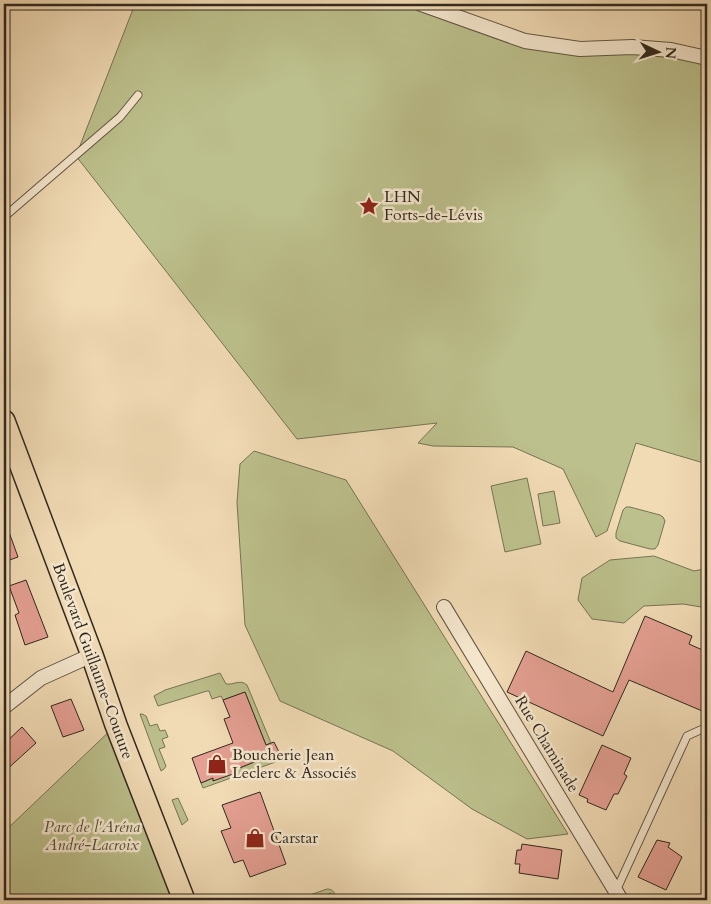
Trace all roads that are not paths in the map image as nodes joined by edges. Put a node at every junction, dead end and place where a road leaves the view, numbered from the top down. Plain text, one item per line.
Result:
1 (421, 4) edge
2 (707, 58) edge
3 (138, 95) dead end
4 (4, 217) edge
5 (4, 420) edge
6 (444, 606) dead end
7 (92, 655) junction
8 (4, 707) edge
9 (707, 727) edge
10 (618, 896) edge
11 (184, 900) edge

1 - 2 street
3 - 4 lane
5 - 7 main road, Boulevard Guillaume-Couture
6 - 10 street, Rue Chaminade
7 - 8 street
7 - 11 main road, Boulevard Guillaume-Couture
9 - 10 lane

